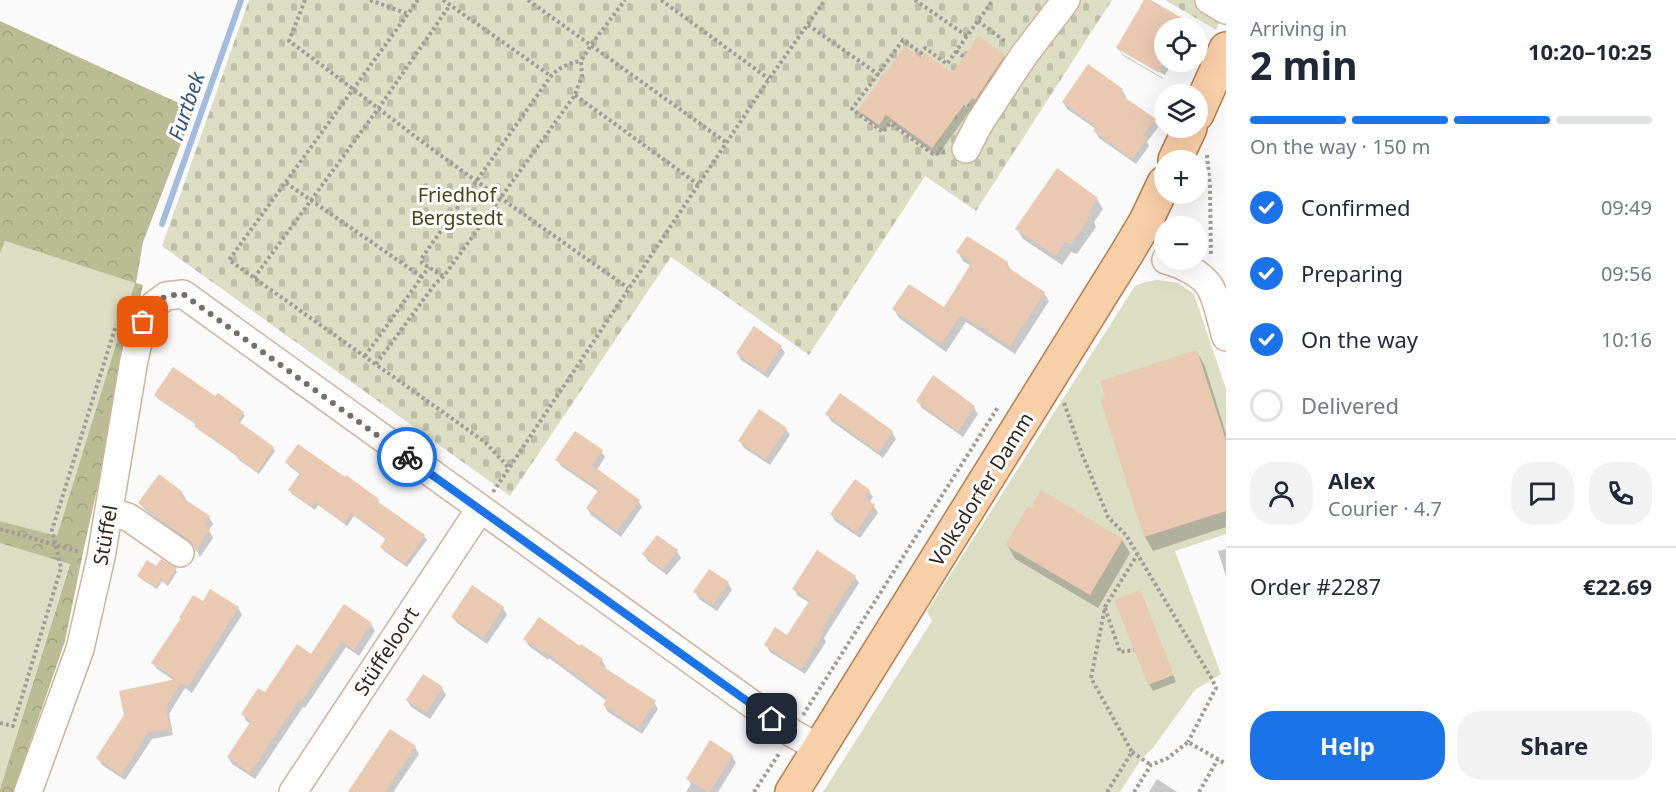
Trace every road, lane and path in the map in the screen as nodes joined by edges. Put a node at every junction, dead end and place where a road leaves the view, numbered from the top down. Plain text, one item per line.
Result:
1 (305, 0) edge
2 (370, 0) edge
3 (417, 0) edge
4 (443, 0) edge
5 (528, 0) edge
6 (625, 0) edge
7 (661, 0) edge
8 (825, 0) edge
9 (915, 0) edge
10 (993, 0) edge
11 (1065, 0) edge
12 (1209, 0) edge
13 (450, 5) junction
14 (1226, 10) edge
15 (408, 14) junction
16 (978, 21) junction
17 (808, 25) junction
18 (967, 36) junction
19 (591, 45) junction
20 (1226, 49) edge
21 (956, 51) junction
22 (1024, 55) junction
23 (964, 57) dead end
24 (581, 61) junction
25 (880, 75) junction
26 (551, 76) junction
27 (769, 79) junction
28 (354, 88) junction
29 (1208, 89) edge
30 (575, 95) junction
31 (378, 109) junction
32 (1199, 139) edge
33 (727, 143) junction
34 (966, 149) joint
35 (1186, 150) edge
36 (476, 181) junction
37 (286, 183) junction
38 (699, 185) junction
39 (501, 197) junction
40 (311, 200) junction
41 (1154, 204) edge
42 (1127, 253) junction
43 (1154, 257) edge
44 (429, 267) junction
45 (1189, 270) edge
46 (444, 276) junction
47 (254, 278) junction
48 (422, 278) junction
49 (1209, 286) junction
50 (628, 288) junction
51 (119, 315) dead end
52 (1226, 337) edge
53 (365, 356) junction
54 (376, 364) junction
55 (1052, 374) junction
56 (508, 467) junction
57 (480, 509) junction
58 (109, 512) junction
59 (0, 529) edge
60 (56, 546) junction
61 (180, 553) dead end
62 (1137, 555) junction
63 (101, 557) junction
64 (1105, 607) junction
65 (1134, 650) dead end
66 (0, 723) edge
67 (1188, 742) junction
68 (820, 749) junction
69 (1132, 752) junction
70 (1218, 759) junction
71 (1226, 764) edge
72 (1151, 765) junction
73 (28, 792) edge
74 (293, 792) edge
75 (792, 792) edge
76 (1107, 792) edge
77 (1134, 792) edge
78 (1198, 792) edge

1 - 28 path
2 - 15 path
3 - 15 path
4 - 13 path
5 - 19 path
6 - 19 path
7 - 27 path
8 - 17 path
9 - 18 path
10 - 16 path
11 - 22 street
12 - 14 street
13 - 26 path
13 - 31 path
15 - 28 path
16 - 18 path
16 - 22 path
17 - 25 path
17 - 27 path
18 - 21 path
19 - 24 path
19 - 33 path
20 - 29 main road
21 - 23 path
21 - 25 path
22 - 34 street
24 - 26 path
24 - 30 path
25 - 34 path
26 - 36 path
27 - 33 path
28 - 31 path
28 - 37 path
30 - 38 path
30 - 39 path
31 - 36 path
31 - 40 path
32 - 35 main road
32 - 49 path
33 - 38 path
36 - 39 path
36 - 44 path
37 - 40 path
37 - 47 path
38 - 50 path
39 - 46 path
39 - 50 path
40 - 47 path
40 - 48 path
41 - 42 main road, Volksdorfer Damm
42 - 43 street
42 - 55 main road, Volksdorfer Damm
44 - 46 path
44 - 48 path
45 - 49 street
46 - 54 path
47 - 53 path
48 - 53 path
49 - 52 street
50 - 56 path
51 - 60 path
53 - 54 path
54 - 56 path
55 - 62 path
55 - 68 main road, Volksdorfer Damm
56 - 57 path
57 - 58 street, Stüffel
57 - 68 street
57 - 74 street, Stüffeloort
58 - 61 street
58 - 63 street, Stüffel
59 - 60 path
60 - 63 path
60 - 66 path
62 - 64 path
62 - 67 path
63 - 73 street, Stüffel
64 - 65 path
64 - 69 path
67 - 70 path
67 - 72 path
68 - 75 main road, Volksdorfer Damm
69 - 72 path
69 - 76 path
70 - 71 path
70 - 78 path
72 - 77 path

